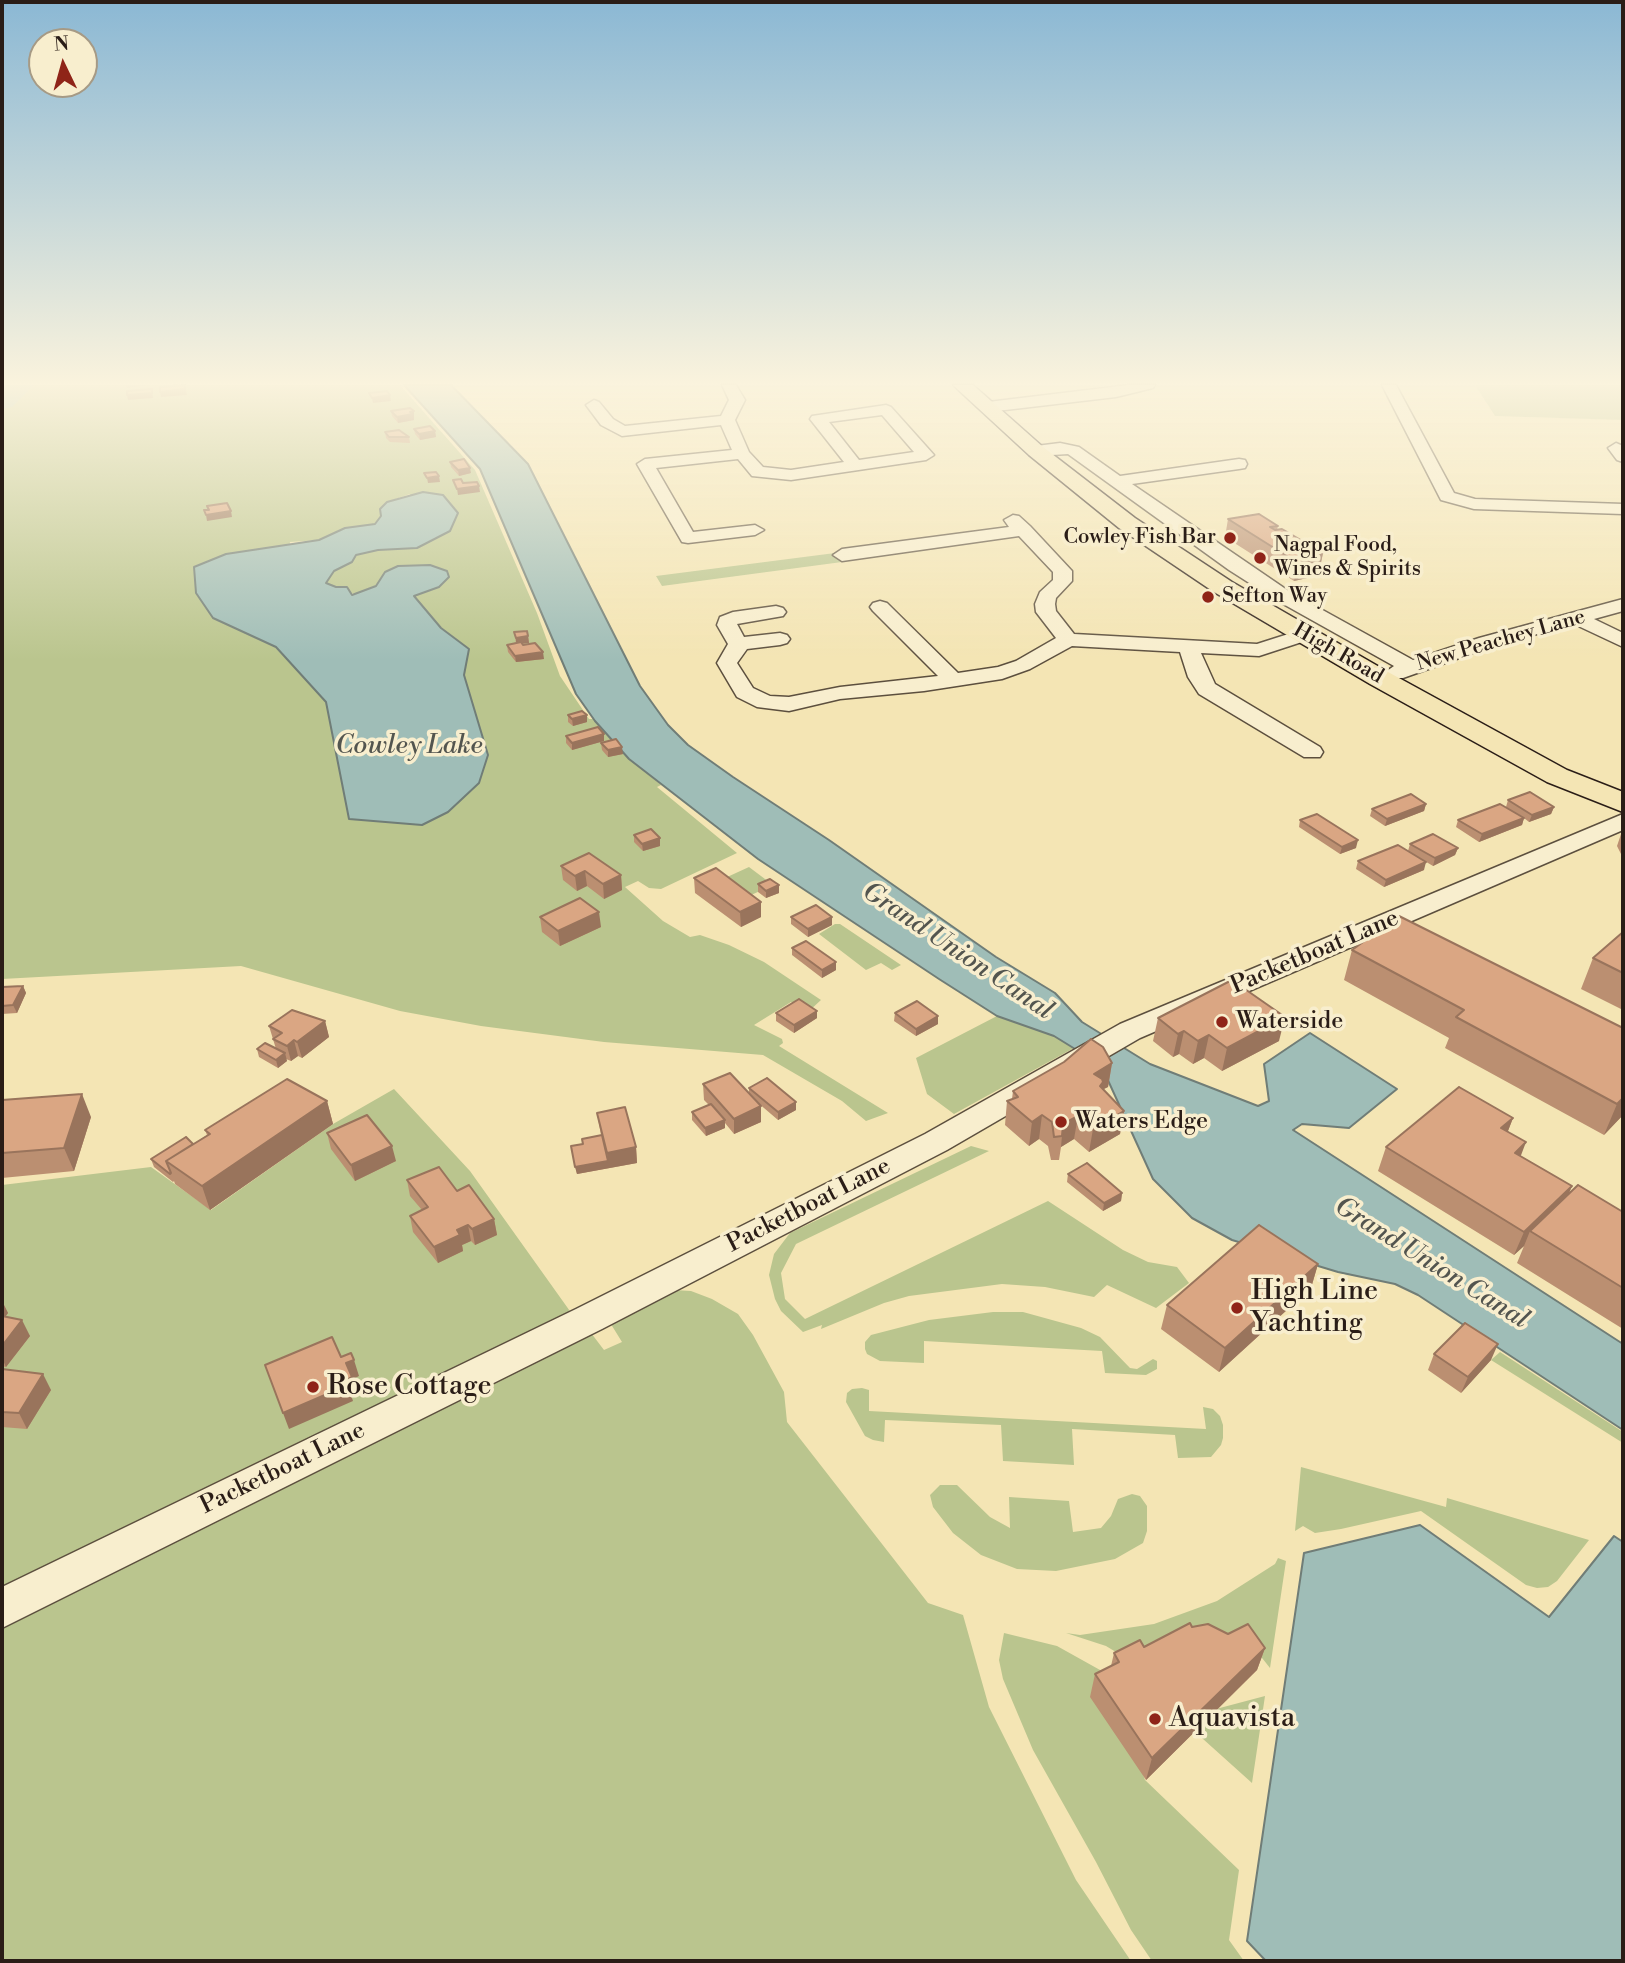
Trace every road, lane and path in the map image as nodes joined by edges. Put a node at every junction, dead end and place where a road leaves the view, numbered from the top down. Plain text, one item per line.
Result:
1 (652, 477) edge
2 (1068, 477) edge
3 (1112, 477) edge
4 (1149, 477) edge
5 (1437, 477) edge
6 (1118, 481) junction
7 (1623, 509) edge
8 (755, 530) dead end
9 (842, 555) dead end
10 (1623, 605) edge
11 (880, 607) dead end
12 (776, 612) dead end
13 (1577, 618) junction
14 (1304, 635) junction
15 (780, 639) dead end
16 (1068, 640) junction
17 (1623, 641) edge
18 (1188, 646) junction
19 (736, 648) junction
20 (1411, 667) junction
21 (1379, 678) junction
22 (953, 680) junction
23 (1312, 752) dead end
24 (1623, 803) edge
25 (1623, 821) edge
26 (2, 1608) edge

1 - 8 street
2 - 14 main road, High Road
3 - 6 street, High Road
4 - 6 street
5 - 7 street
6 - 20 street, High Road
9 - 16 street
10 - 13 street, New Peachey Lane
11 - 22 street
12 - 19 street
13 - 17 street
13 - 20 street, New Peachey Lane
14 - 18 street
14 - 21 main road, High Road
15 - 19 street
16 - 18 street
16 - 22 street
18 - 23 street
19 - 22 street
20 - 21 street, New Peachey Lane
21 - 24 main road, High Road
25 - 26 street, Packetboat Lane

